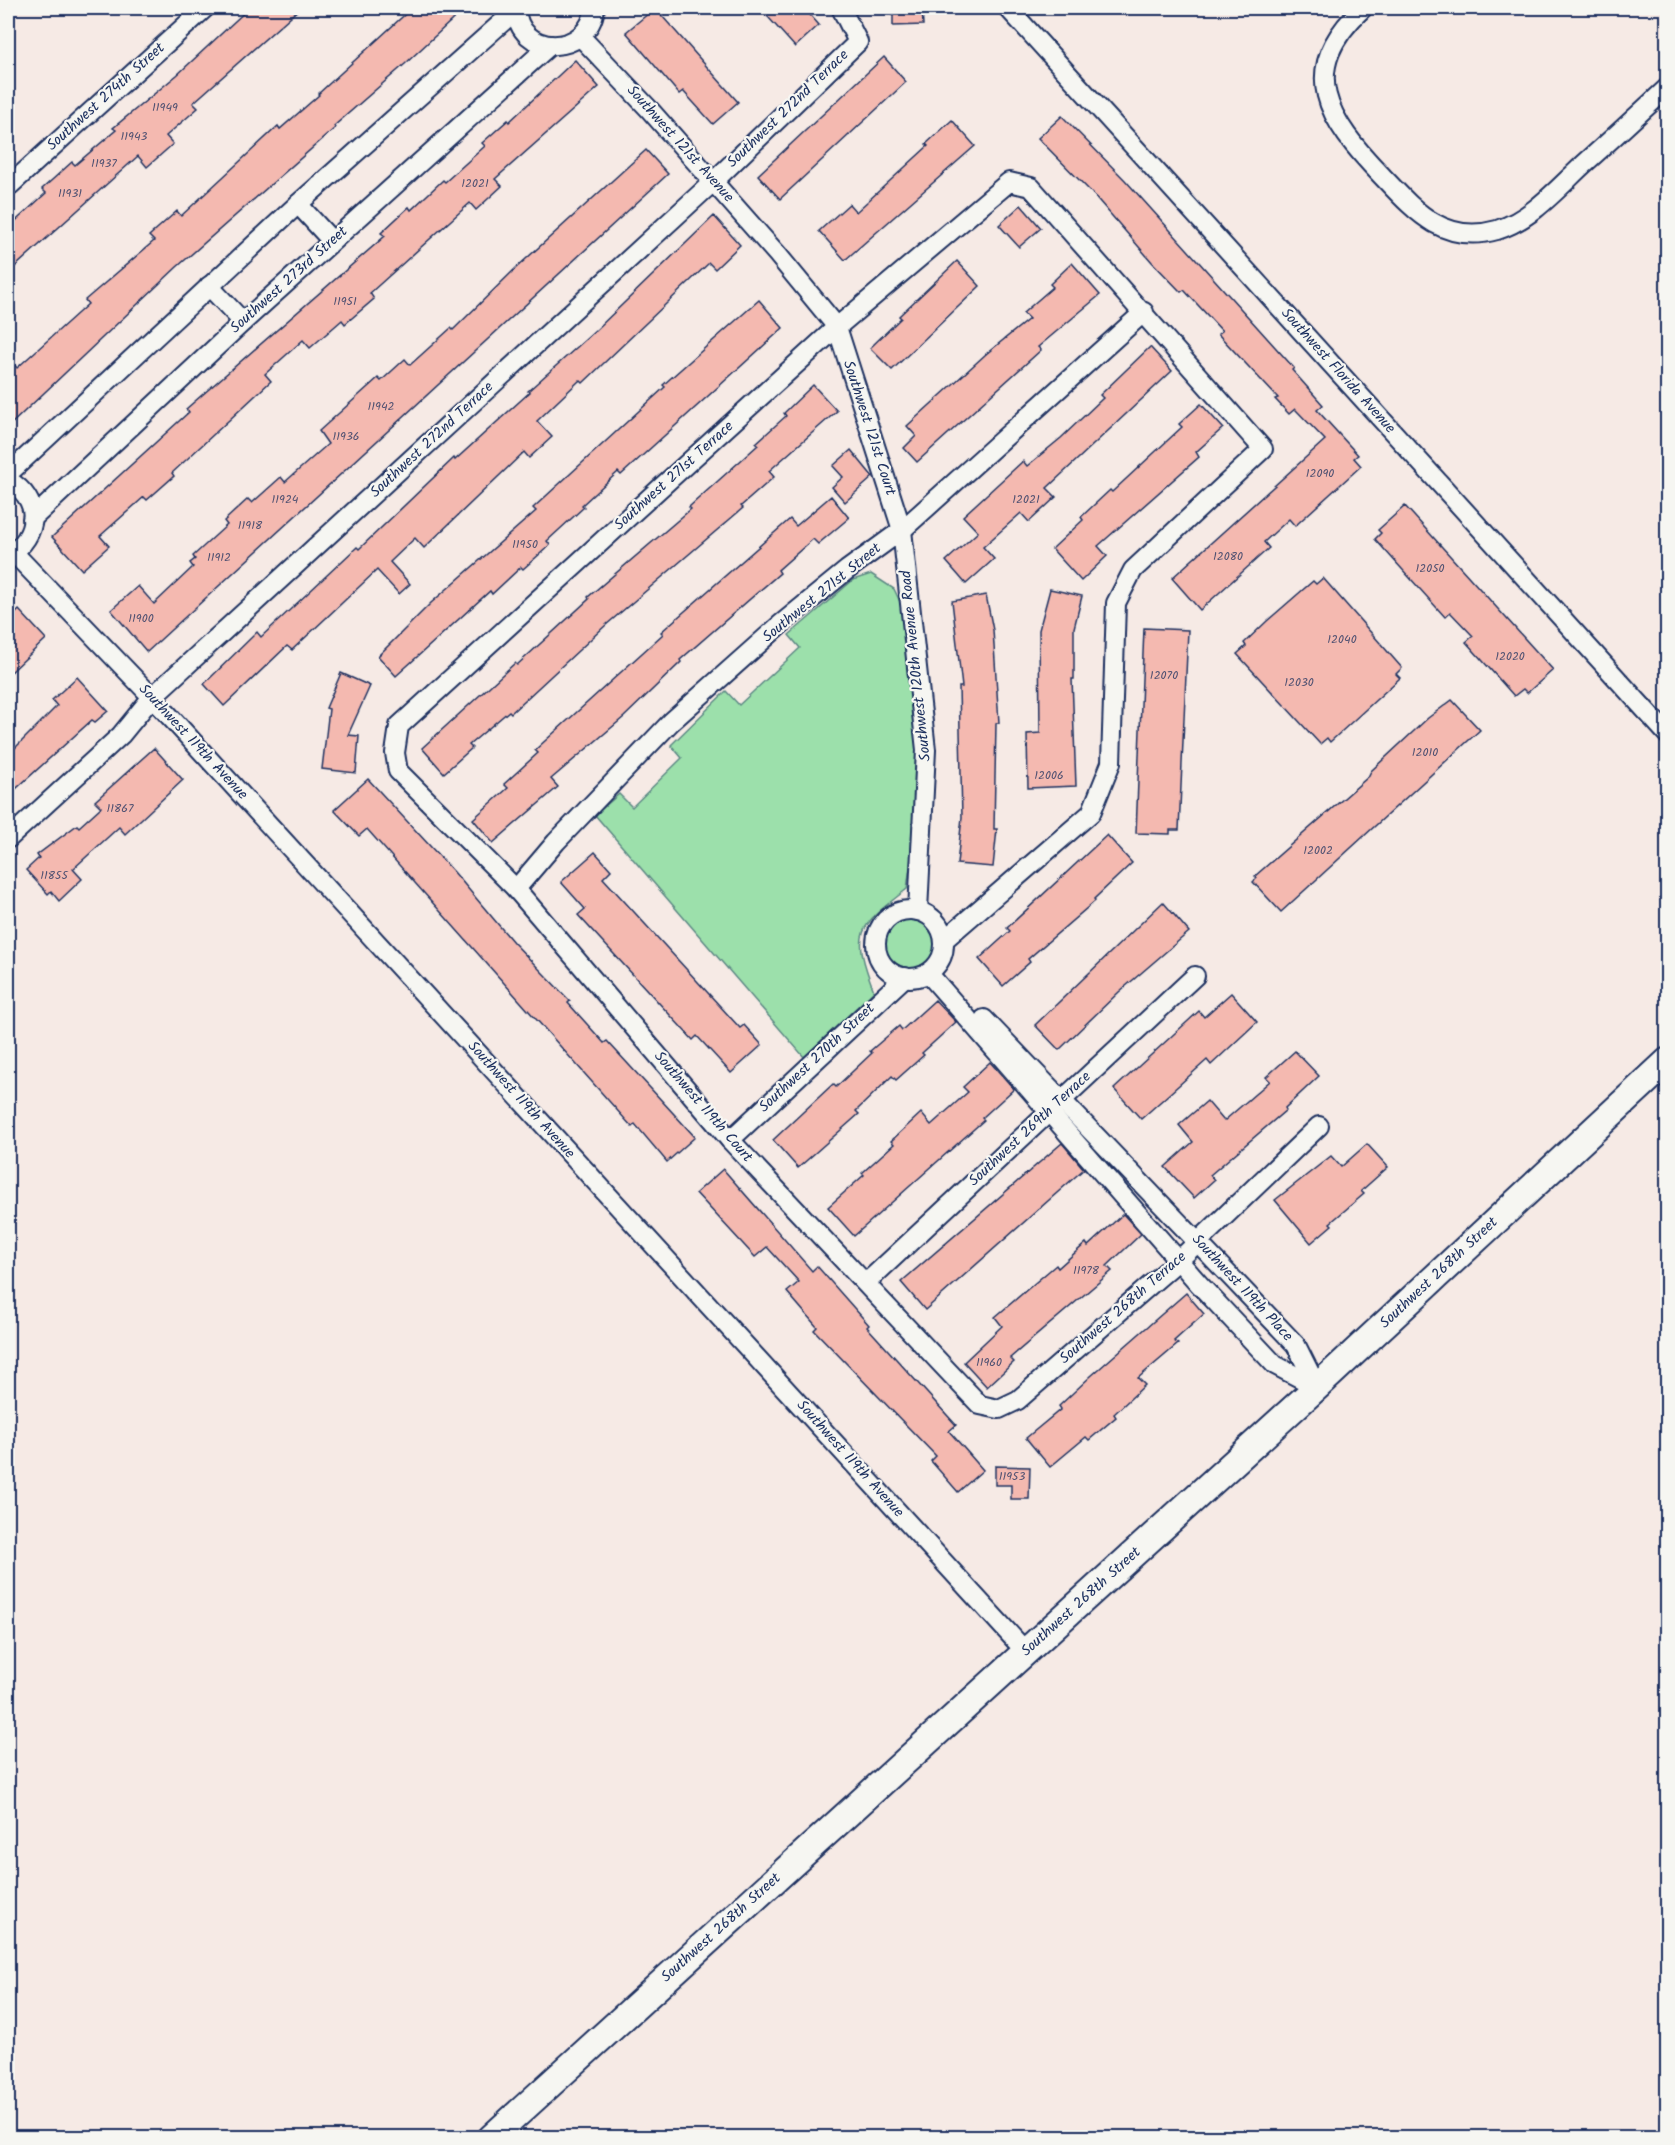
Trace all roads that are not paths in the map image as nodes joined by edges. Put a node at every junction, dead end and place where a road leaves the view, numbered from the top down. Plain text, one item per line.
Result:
1 (205, 8) edge
2 (595, 8) edge
3 (841, 8) edge
4 (1008, 8) edge
5 (1363, 8) edge
6 (516, 9) edge
7 (580, 36) junction
8 (550, 45) junction
9 (1668, 87) edge
10 (713, 182) junction
11 (8, 187) edge
12 (298, 204) junction
13 (331, 240) junction
14 (209, 285) junction
15 (1144, 312) junction
16 (243, 322) junction
17 (837, 327) junction
18 (8, 474) edge
19 (8, 480) edge
20 (32, 519) junction
21 (902, 530) junction
22 (10, 554) edge
23 (152, 697) junction
24 (1668, 735) edge
25 (418, 792) joint
26 (8, 839) edge
27 (516, 889) junction
28 (918, 911) junction
29 (944, 940) junction
30 (932, 970) junction
31 (1195, 976) dead end
32 (905, 978) junction
33 (1668, 1061) edge
34 (1056, 1105) junction
35 (1319, 1126) dead end
36 (730, 1140) junction
37 (1198, 1241) junction
38 (1179, 1260) junction
39 (866, 1282) junction
40 (1317, 1387) junction
41 (999, 1409) joint
42 (1026, 1652) junction
43 (491, 2138) edge

1 - 11 street, Southwest 274th Street
2 - 7 street
3 - 10 street, Southwest 272nd Terrace
4 - 24 street, Southwest Florida Avenue
5 - 9 street
6 - 8 street
6 - 12 street
7 - 8 street
7 - 10 street, Southwest 121st Avenue
8 - 13 street, Southwest 273rd Street
10 - 17 street, Southwest 121st Avenue
10 - 23 street, Southwest 272nd Terrace
12 - 13 street
12 - 14 street
13 - 16 street, Southwest 273rd Street
14 - 16 street
14 - 18 street
15 - 17 street, Southwest 271st Terrace
15 - 21 street, Southwest 271st Street
15 - 29 street
16 - 20 street, Southwest 273rd Street
17 - 21 street, Southwest 121st Court
17 - 25 street, Southwest 271st Terrace
19 - 20 street
20 - 22 street
21 - 27 street, Southwest 271st Street
21 - 28 street, Southwest 120th Avenue Road
22 - 23 street, Southwest 119th Avenue
23 - 26 street, Southwest 272nd Terrace
23 - 42 street, Southwest 119th Avenue
25 - 27 street, Southwest 119th Court
27 - 36 street, Southwest 119th Court
28 - 29 street
28 - 32 street
29 - 30 street
30 - 32 street
30 - 34 street, Southwest 119th Place
31 - 34 street, Southwest 269th Terrace
32 - 36 street, Southwest 270th Street
33 - 40 main road, Southwest 268th Street
34 - 37 street, Southwest 119th Place
34 - 38 street, Southwest 119th Place
34 - 39 street, Southwest 269th Terrace
35 - 37 street, Southwest 268th Terrace
36 - 39 street, Southwest 119th Court
37 - 38 street, Southwest 268th Terrace
37 - 40 street, Southwest 119th Place
38 - 40 street, Southwest 119th Place
38 - 41 street, Southwest 268th Terrace
39 - 41 street, Southwest 119th Court
40 - 42 main road, Southwest 268th Street
42 - 43 main road, Southwest 268th Street

